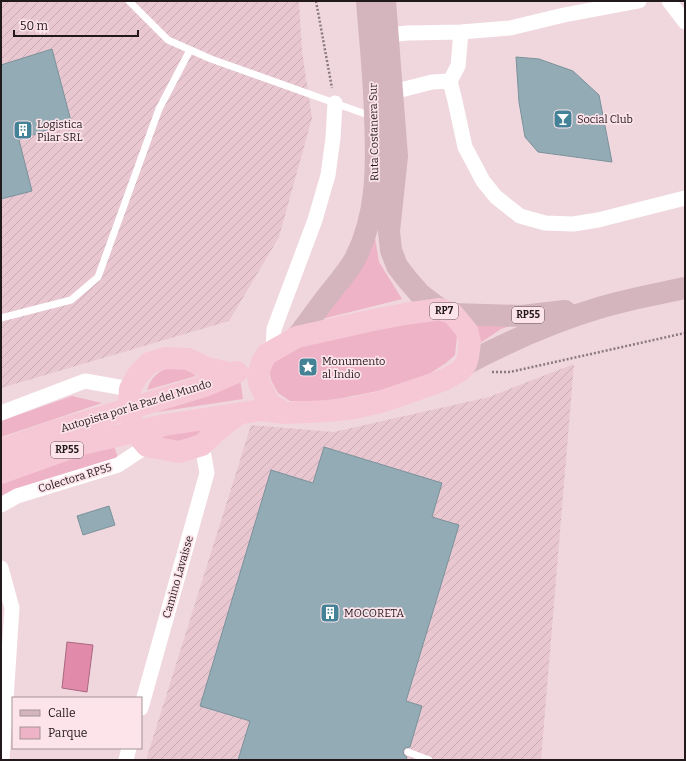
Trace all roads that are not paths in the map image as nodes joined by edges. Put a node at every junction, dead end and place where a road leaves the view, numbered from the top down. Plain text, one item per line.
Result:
1 (129, 1) edge
2 (367, 1) edge
3 (385, 1) edge
4 (639, 1) edge
5 (669, 1) edge
6 (685, 22) edge
7 (461, 32) junction
8 (388, 35) junction
9 (190, 50) junction
10 (450, 81) junction
11 (393, 92) junction
12 (335, 103) junction
13 (375, 117) junction
14 (685, 198) edge
15 (685, 288) edge
16 (602, 307) junction
17 (447, 312) junction
18 (1, 318) edge
19 (297, 337) junction
20 (270, 352) junction
21 (466, 364) junction
22 (233, 374) junction
23 (129, 400) junction
24 (1, 412) edge
25 (285, 413) junction
26 (237, 415) junction
27 (141, 439) junction
28 (202, 445) junction
29 (1, 450) edge
30 (1, 473) edge
31 (1, 505) edge
32 (1, 568) edge
33 (142, 704) edge
34 (129, 749) edge
35 (408, 752) dead end
36 (2, 760) edge
37 (126, 760) edge
38 (429, 760) edge

1 - 9 lane
2 - 13 main road, Ruta Costanera Sur / RP7
3 - 8 main road, Ruta Costanera Sur / RP7
4 - 7 street
5 - 6 street
7 - 8 street
7 - 10 street
8 - 11 main road, Ruta Costanera Sur / RP7
9 - 12 lane
9 - 18 lane
10 - 11 street
10 - 14 street
11 - 17 main road, Ruta Costanera Sur / RP7
12 - 13 lane
12 - 20 street
13 - 19 main road, Ruta Costanera Sur / RP7
15 - 16 main road, RP55
16 - 17 main road, RP55
16 - 21 main road, RP55
17 - 19 highway, Autopista por la Paz del Mundo / RP7
17 - 21 highway, RP7
19 - 20 highway, Autopista por la Paz del Mundo / RP7
20 - 22 highway, Autopista por la Paz del Mundo / RP55
20 - 25 highway
21 - 25 highway, Autopista por la Paz del Mundo
22 - 23 highway, Autopista por la Paz del Mundo / RP55
22 - 23 highway
23 - 24 street
23 - 27 highway
23 - 29 highway, Autopista por la Paz del Mundo / RP55
25 - 26 highway, Autopista por la Paz del Mundo / RP55
26 - 27 highway, Autopista por la Paz del Mundo / RP55
26 - 28 highway
27 - 28 highway
27 - 30 highway, Autopista por la Paz del Mundo / RP55
27 - 31 street, Colectora RP55
28 - 33 street, Camino Lavaisse
32 - 36 street
34 - 37 street
35 - 38 lane

